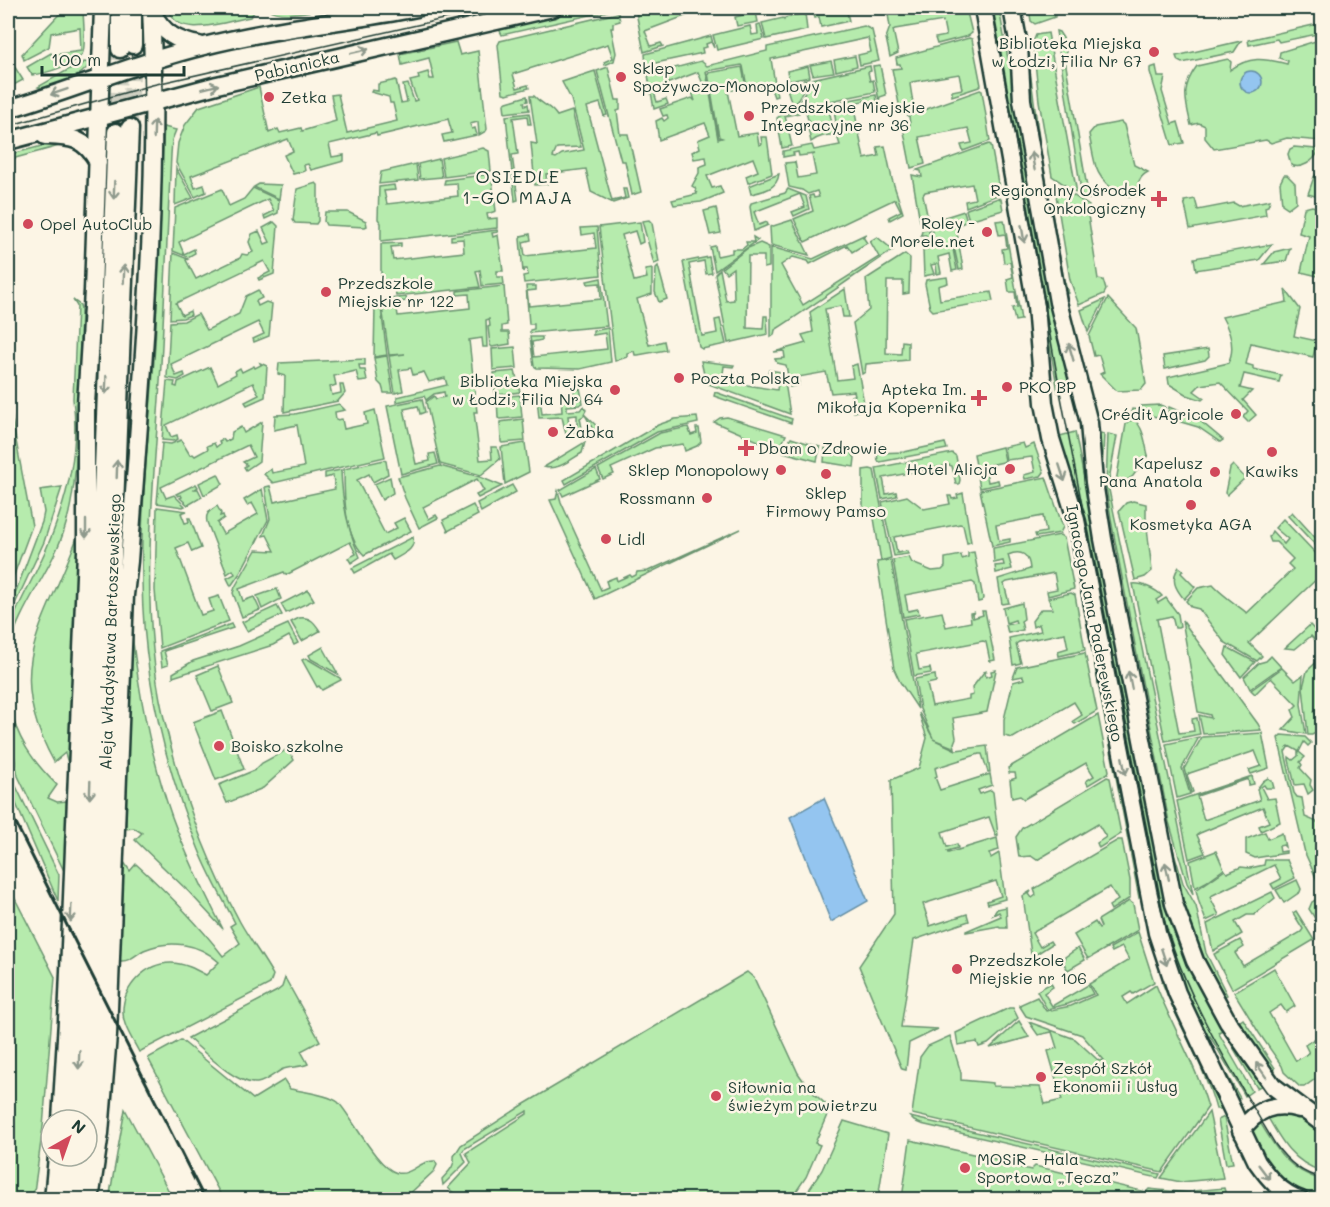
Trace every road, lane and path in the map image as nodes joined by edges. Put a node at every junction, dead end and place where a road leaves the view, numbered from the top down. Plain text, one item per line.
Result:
1 (103, 8) edge
2 (120, 8) edge
3 (133, 8) edge
4 (417, 8) edge
5 (553, 8) edge
6 (983, 8) edge
7 (1012, 8) edge
8 (151, 9) edge
9 (203, 46) junction
10 (153, 60) junction
11 (101, 78) junction
12 (154, 102) junction
13 (8, 109) edge
14 (100, 117) junction
15 (32, 135) junction
16 (8, 141) edge
17 (98, 162) junction
18 (62, 1108) edge
19 (76, 1108) edge
20 (89, 1108) edge
21 (1302, 1110) junction
22 (1323, 1124) edge
23 (1241, 1131) junction
24 (56, 1168) edge
25 (69, 1168) edge
26 (82, 1168) edge
27 (53, 1200) edge
28 (64, 1200) edge
29 (78, 1200) edge
30 (90, 1200) edge
31 (1301, 1200) edge

1 - 11 main road
2 - 3 main road
4 - 9 main road
12 -> 5 main road, Pabianicka
6 -> 23 main road, Ignacego Jana Paderewskiego
21 -> 7 main road, Ignacego Jana Paderewskiego
8 - 9 main road
8 - 10 main road
9 - 10 main road
10 - 11 main road
10 - 12 main road
11 -> 13 main road
11 - 14 main road
12 - 14 main road, Pabianicka
30 -> 12 main road
14 - 15 main road, Pabianicka
14 - 17 main road
15 - 16 main road, Pabianicka
15 - 17 main road
17 -> 18 main road
20 -> 19 main road, Aleja Władysława Bartoszewskiego
21 - 22 main road, Ignacego Jana Paderewskiego
21 - 23 main road
23 -> 31 main road, Ignacego Jana Paderewskiego
24 - 27 main road
25 - 28 main road
26 - 29 main road

